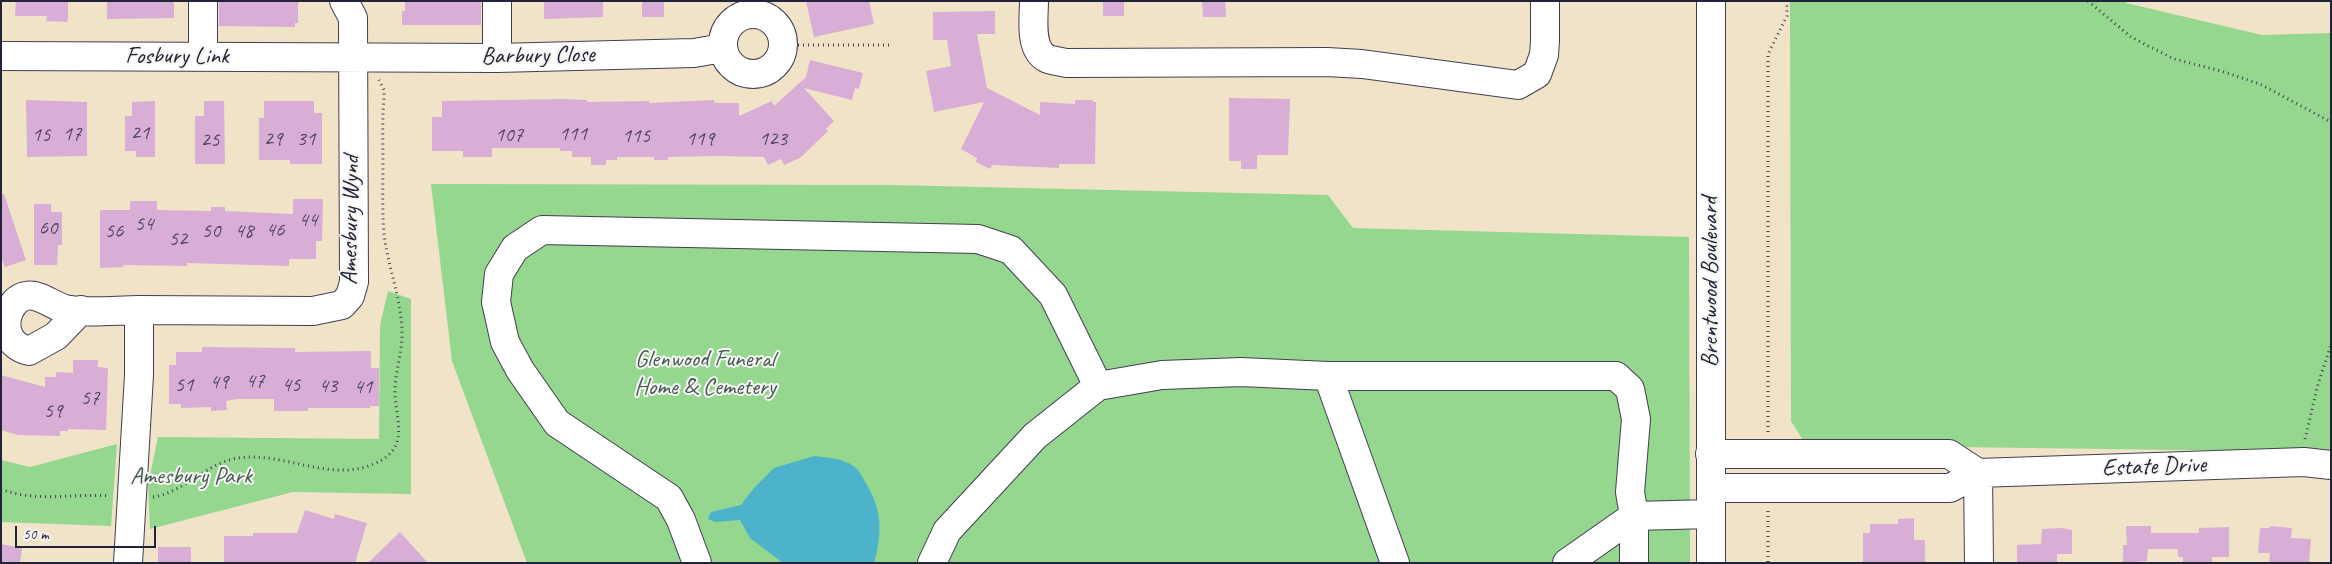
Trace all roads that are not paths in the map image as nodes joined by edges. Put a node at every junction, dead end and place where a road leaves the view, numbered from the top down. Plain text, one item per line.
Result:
1 (203, 1) edge
2 (497, 1) edge
3 (1034, 1) edge
4 (1545, 1) edge
5 (1711, 1) edge
6 (353, 7) edge
7 (723, 48) junction
8 (1, 56) edge
9 (203, 57) junction
10 (353, 58) junction
11 (498, 58) junction
12 (81, 310) dead end
13 (139, 310) junction
14 (1328, 376) junction
15 (1098, 386) junction
16 (1710, 454) junction
17 (2331, 465) edge
18 (1978, 473) junction
19 (1712, 488) junction
20 (1711, 514) junction
21 (1634, 516) junction
22 (128, 563) edge
23 (697, 563) edge
24 (932, 563) edge
25 (1395, 563) edge
26 (1567, 563) edge
27 (1634, 563) edge
28 (1711, 563) edge
29 (1978, 563) edge

1 - 9 street
2 - 11 street
3 - 4 street
5 - 16 street, Brentwood Boulevard
6 - 10 street, Amesbury Wynd
7 - 7 street
7 - 11 street, Barbury Close
8 - 9 street, Fosbury Link
9 - 10 street, Fosbury Link
10 - 11 street, Barbury Close
10 - 13 street, Amesbury Wynd
12 - 13 street, Amesbury Wynd
13 - 22 street
14 - 15 street
14 - 21 street
14 - 25 street
15 - 23 street
15 - 24 street
16 - 18 street
16 - 19 street, Brentwood Boulevard
17 - 18 street, Estate Drive
18 - 19 street, Estate Drive
18 - 29 street
19 - 20 street, Brentwood Boulevard
20 - 21 street
20 - 28 street, Brentwood Boulevard
21 - 26 street
21 - 27 street

